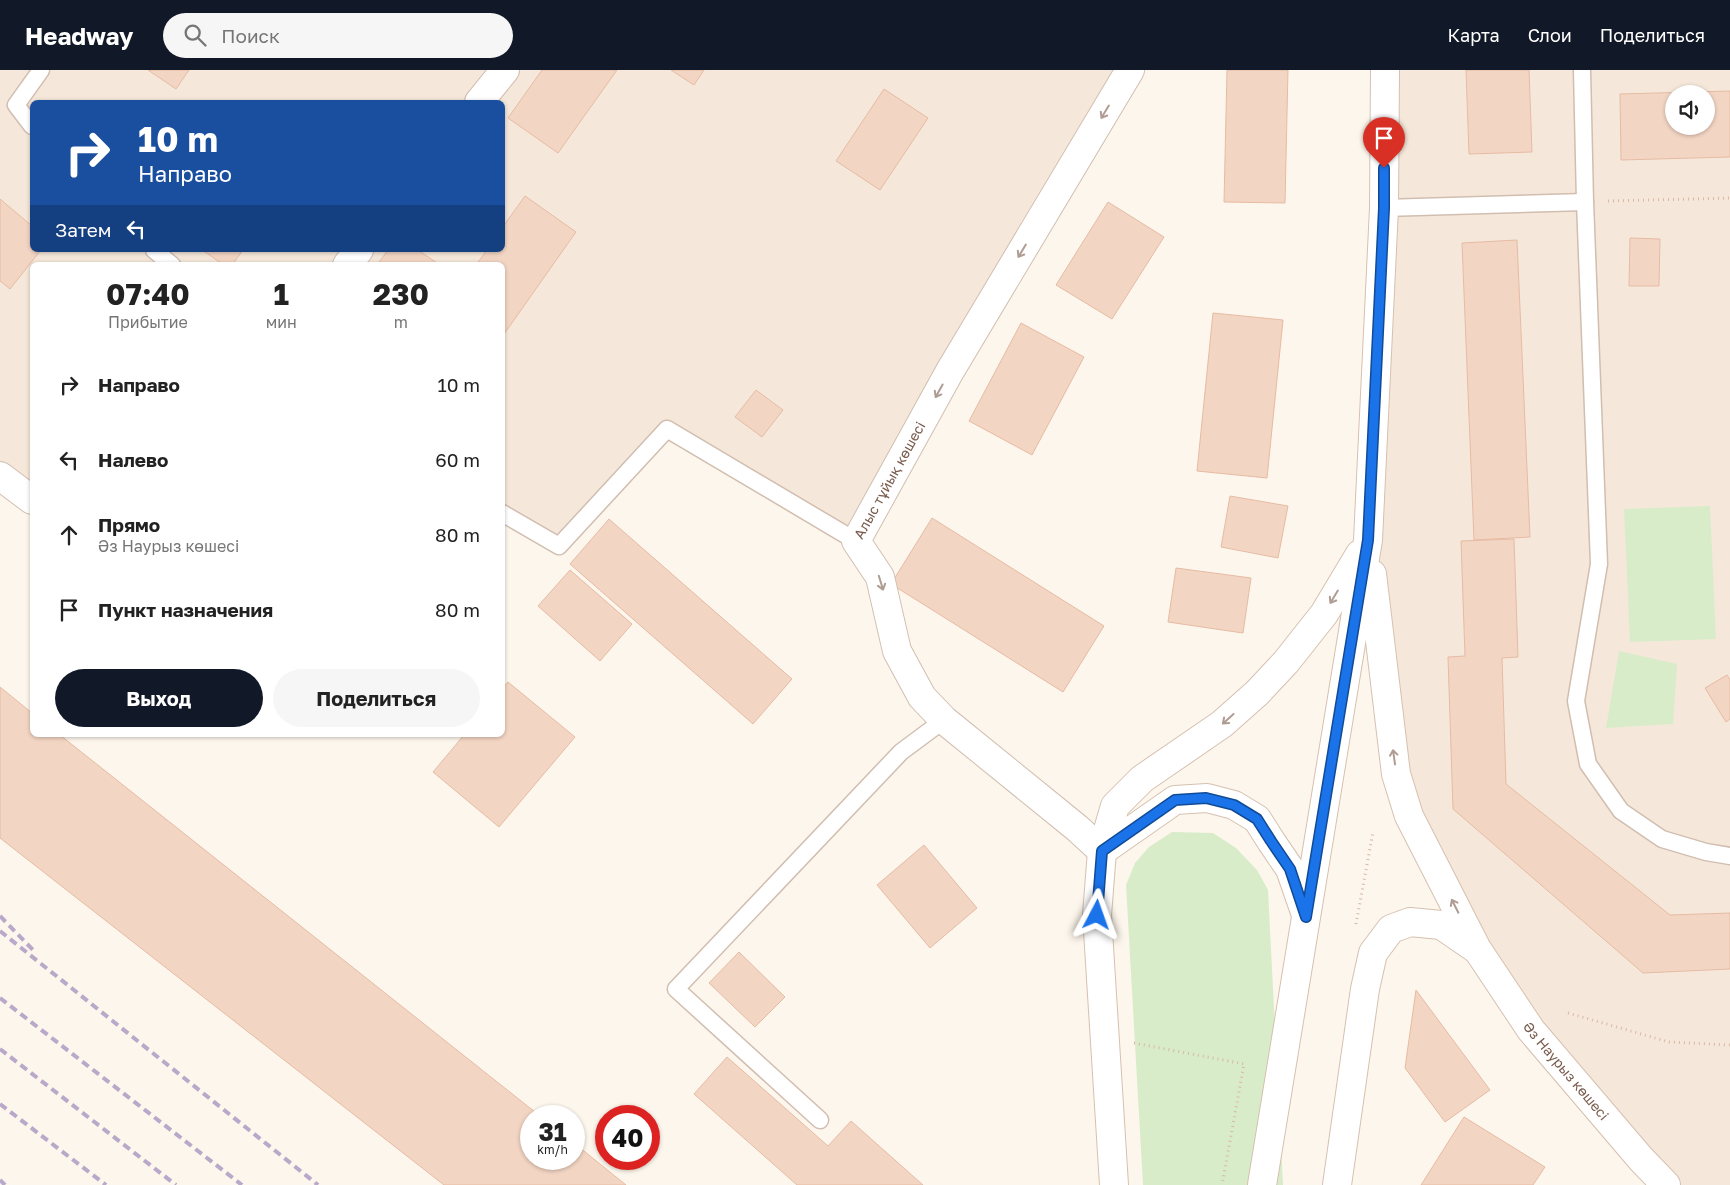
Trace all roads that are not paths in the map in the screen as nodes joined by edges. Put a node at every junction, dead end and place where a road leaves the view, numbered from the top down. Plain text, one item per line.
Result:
1 (41, 70) edge
2 (505, 70) edge
3 (1130, 70) edge
4 (1385, 70) edge
5 (1582, 70) edge
6 (481, 100) edge
7 (30, 123) edge
8 (1585, 202) junction
9 (1384, 208) junction
10 (156, 252) edge
11 (357, 252) edge
12 (168, 262) edge
13 (349, 262) edge
14 (0, 476) edge
15 (30, 498) edge
16 (505, 515) edge
17 (1368, 540) junction
18 (856, 541) junction
19 (944, 720) junction
20 (1102, 851) junction
21 (1730, 856) edge
22 (1306, 917) junction
23 (1477, 949) junction
24 (820, 1120) dead end
25 (1114, 1185) edge
26 (1262, 1185) edge
27 (1338, 1185) edge
28 (1666, 1185) edge

1 - 7 lane
2 - 6 street
3 -> 18 street, Алыс тұйық көшесі
4 - 9 street
5 - 8 lane
8 - 9 lane
8 - 21 lane
9 - 17 street
10 - 12 lane
11 - 13 street
14 - 15 street
16 - 18 lane
17 -> 20 street
17 - 22 street
23 -> 17 street, Әз Наурыз көшесі
18 -> 19 street, Алыс тұйық көшесі
19 - 20 street, Алыс тұйық көшесі
19 - 24 lane
20 - 22 street
20 - 25 street
22 - 26 street
23 - 27 street
23 - 28 street, Әз Наурыз көшесі

